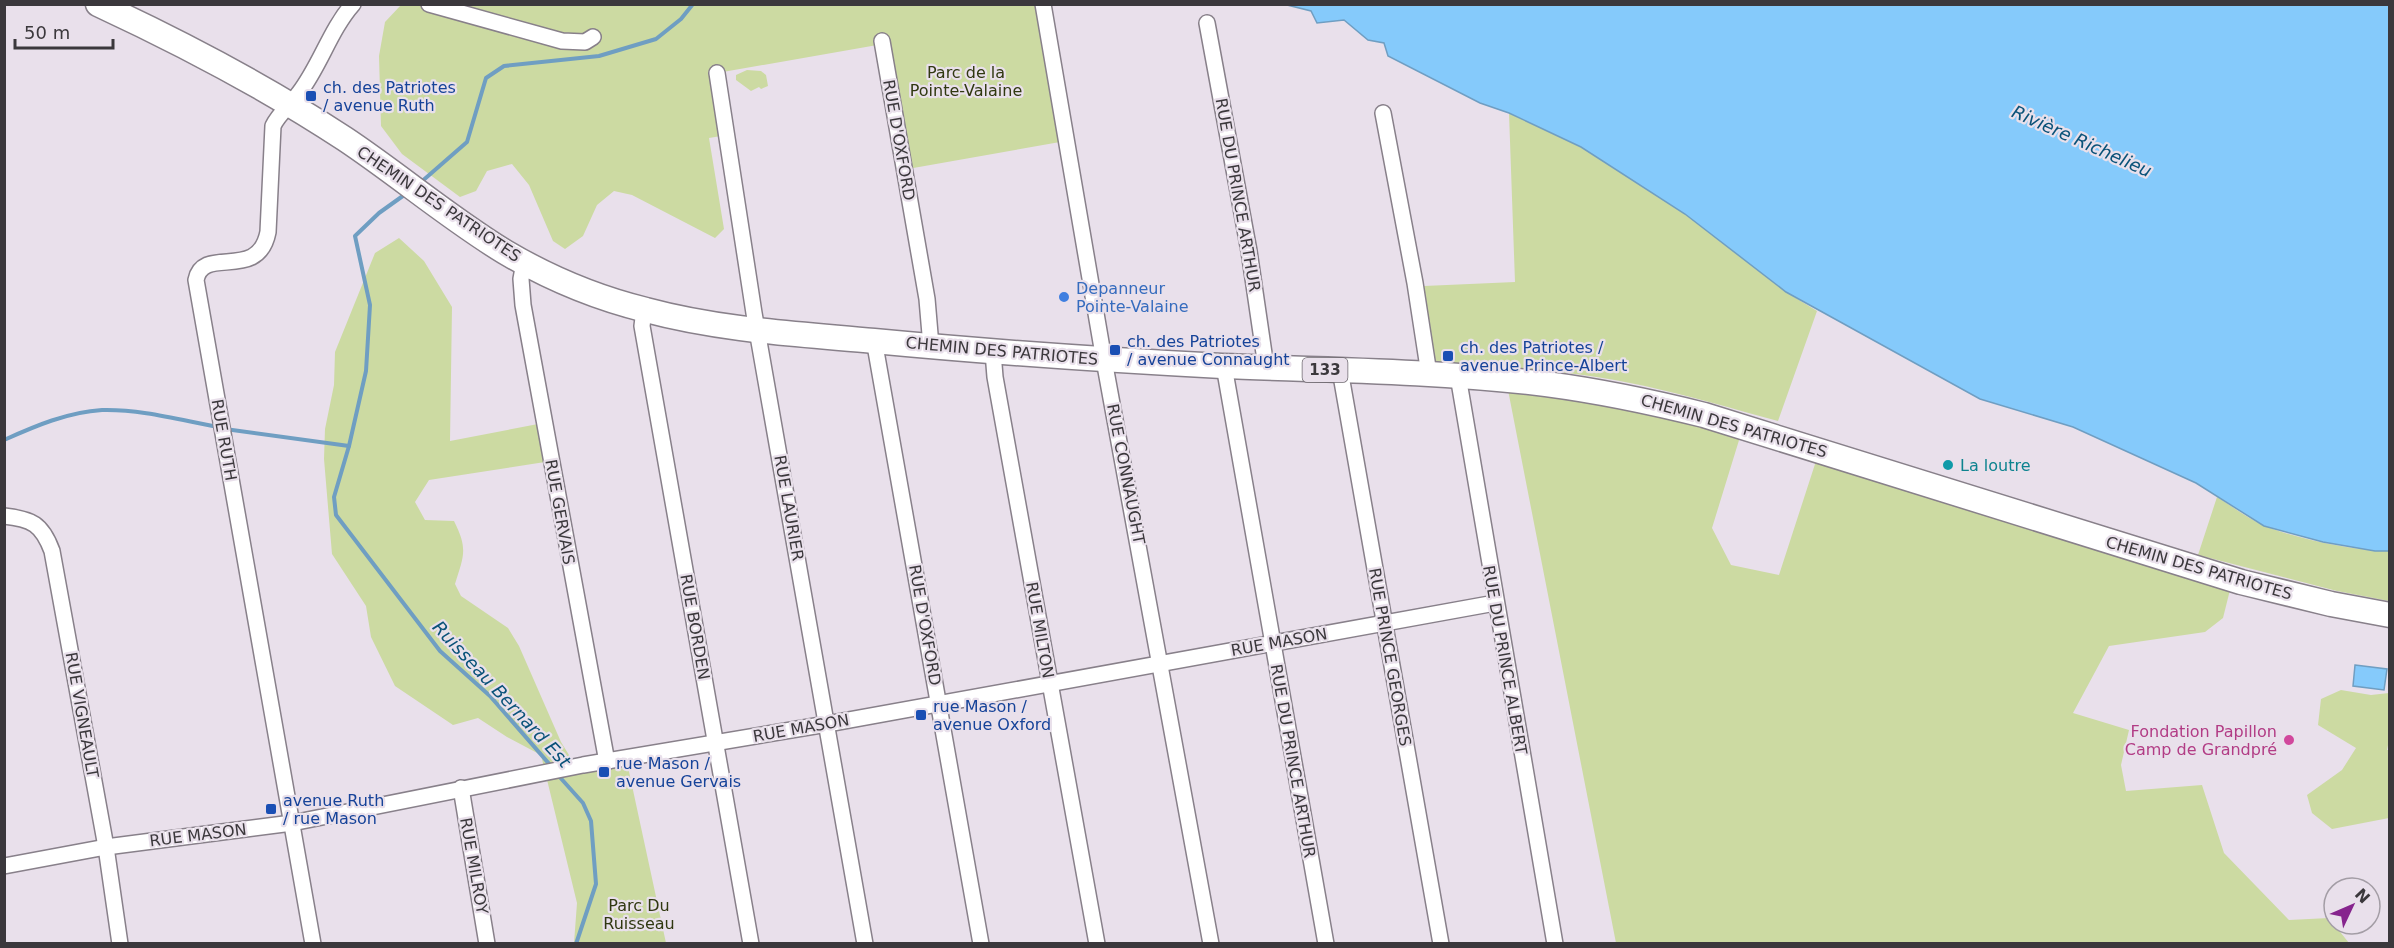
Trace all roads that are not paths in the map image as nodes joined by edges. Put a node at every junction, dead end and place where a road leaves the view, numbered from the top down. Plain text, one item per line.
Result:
1 (98, 4) edge
2 (353, 4) edge
3 (429, 4) edge
4 (1043, 4) edge
5 (1207, 23) dead end
6 (593, 37) dead end
7 (882, 41) dead end
8 (717, 73) dead end
9 (290, 104) junction
10 (1383, 113) dead end
11 (525, 263) junction
12 (644, 310) junction
13 (757, 329) junction
14 (877, 341) junction
15 (932, 346) junction
16 (993, 352) junction
17 (1104, 360) junction
18 (1224, 366) junction
19 (1266, 367) junction
20 (1340, 370) junction
21 (1429, 374) junction
22 (1458, 376) junction
23 (4, 516) edge
24 (1495, 603) junction
25 (2390, 615) edge
26 (1384, 623) junction
27 (1272, 644) junction
28 (1161, 663) junction
29 (1050, 684) junction
30 (939, 704) junction
31 (827, 724) junction
32 (716, 743) junction
33 (599, 762) junction
34 (461, 788) junction
35 (292, 823) junction
36 (106, 847) junction
37 (4, 866) edge
38 (120, 944) edge
39 (313, 944) edge
40 (488, 944) edge
41 (751, 944) edge
42 (865, 944) edge
43 (981, 944) edge
44 (1097, 944) edge
45 (1211, 944) edge
46 (1326, 944) edge
47 (1441, 944) edge
48 (1555, 944) edge

1 - 9 main road, CHEMIN DES PATRIOTES / 133
2 - 9 street, RUE RUTH
3 - 6 street
4 - 17 street, RUE CONNAUGHT
5 - 19 street, RUE DU PRINCE ARTHUR
7 - 15 street, RUE D'OXFORD
8 - 13 street, RUE LAURIER
9 - 11 main road, CHEMIN DES PATRIOTES / 133
9 - 35 street, RUE RUTH
10 - 21 street
11 - 12 main road, CHEMIN DES PATRIOTES / 133
11 - 33 street, RUE GERVAIS
12 - 13 main road, CHEMIN DES PATRIOTES / 133
12 - 32 street, RUE BORDEN
13 - 14 main road, CHEMIN DES PATRIOTES / 133
13 - 31 street, RUE LAURIER
14 - 15 main road, CHEMIN DES PATRIOTES / 133
14 - 30 street, RUE D'OXFORD
15 - 16 main road, CHEMIN DES PATRIOTES / 133
16 - 17 main road, CHEMIN DES PATRIOTES / 133
16 - 29 street, RUE MILTON
17 - 18 main road, CHEMIN DES PATRIOTES / 133
17 - 28 street, RUE CONNAUGHT
18 - 19 main road, CHEMIN DES PATRIOTES / 133
18 - 27 street, RUE DU PRINCE ARTHUR
19 - 20 main road, CHEMIN DES PATRIOTES / 133
20 - 21 main road, CHEMIN DES PATRIOTES / 133
20 - 26 street, RUE PRINCE GEORGES
21 - 22 main road, CHEMIN DES PATRIOTES / 133
22 - 24 street, RUE DU PRINCE ALBERT
22 - 25 main road, CHEMIN DES PATRIOTES / 133
23 - 36 street, RUE VIGNEAULT
24 - 26 street, RUE MASON
24 - 48 street, RUE DU PRINCE ALBERT
26 - 27 street, RUE MASON
26 - 47 street, RUE PRINCE GEORGES
27 - 28 street, RUE MASON
27 - 46 street, RUE DU PRINCE ARTHUR
28 - 29 street, RUE MASON
28 - 45 street, RUE CONNAUGHT
29 - 30 street, RUE MASON
29 - 44 street, RUE MILTON
30 - 31 street, RUE MASON
30 - 43 street, RUE D'OXFORD
31 - 32 street, RUE MASON
31 - 42 street, RUE LAURIER
32 - 33 street, RUE MASON
32 - 41 street, RUE BORDEN
33 - 34 street, RUE MASON
34 - 35 street, RUE MASON
34 - 40 street, RUE MILROY
35 - 36 street, RUE MASON
35 - 39 street, RUE RUTH
36 - 37 street, RUE MASON
36 - 38 street, RUE VIGNEAULT

